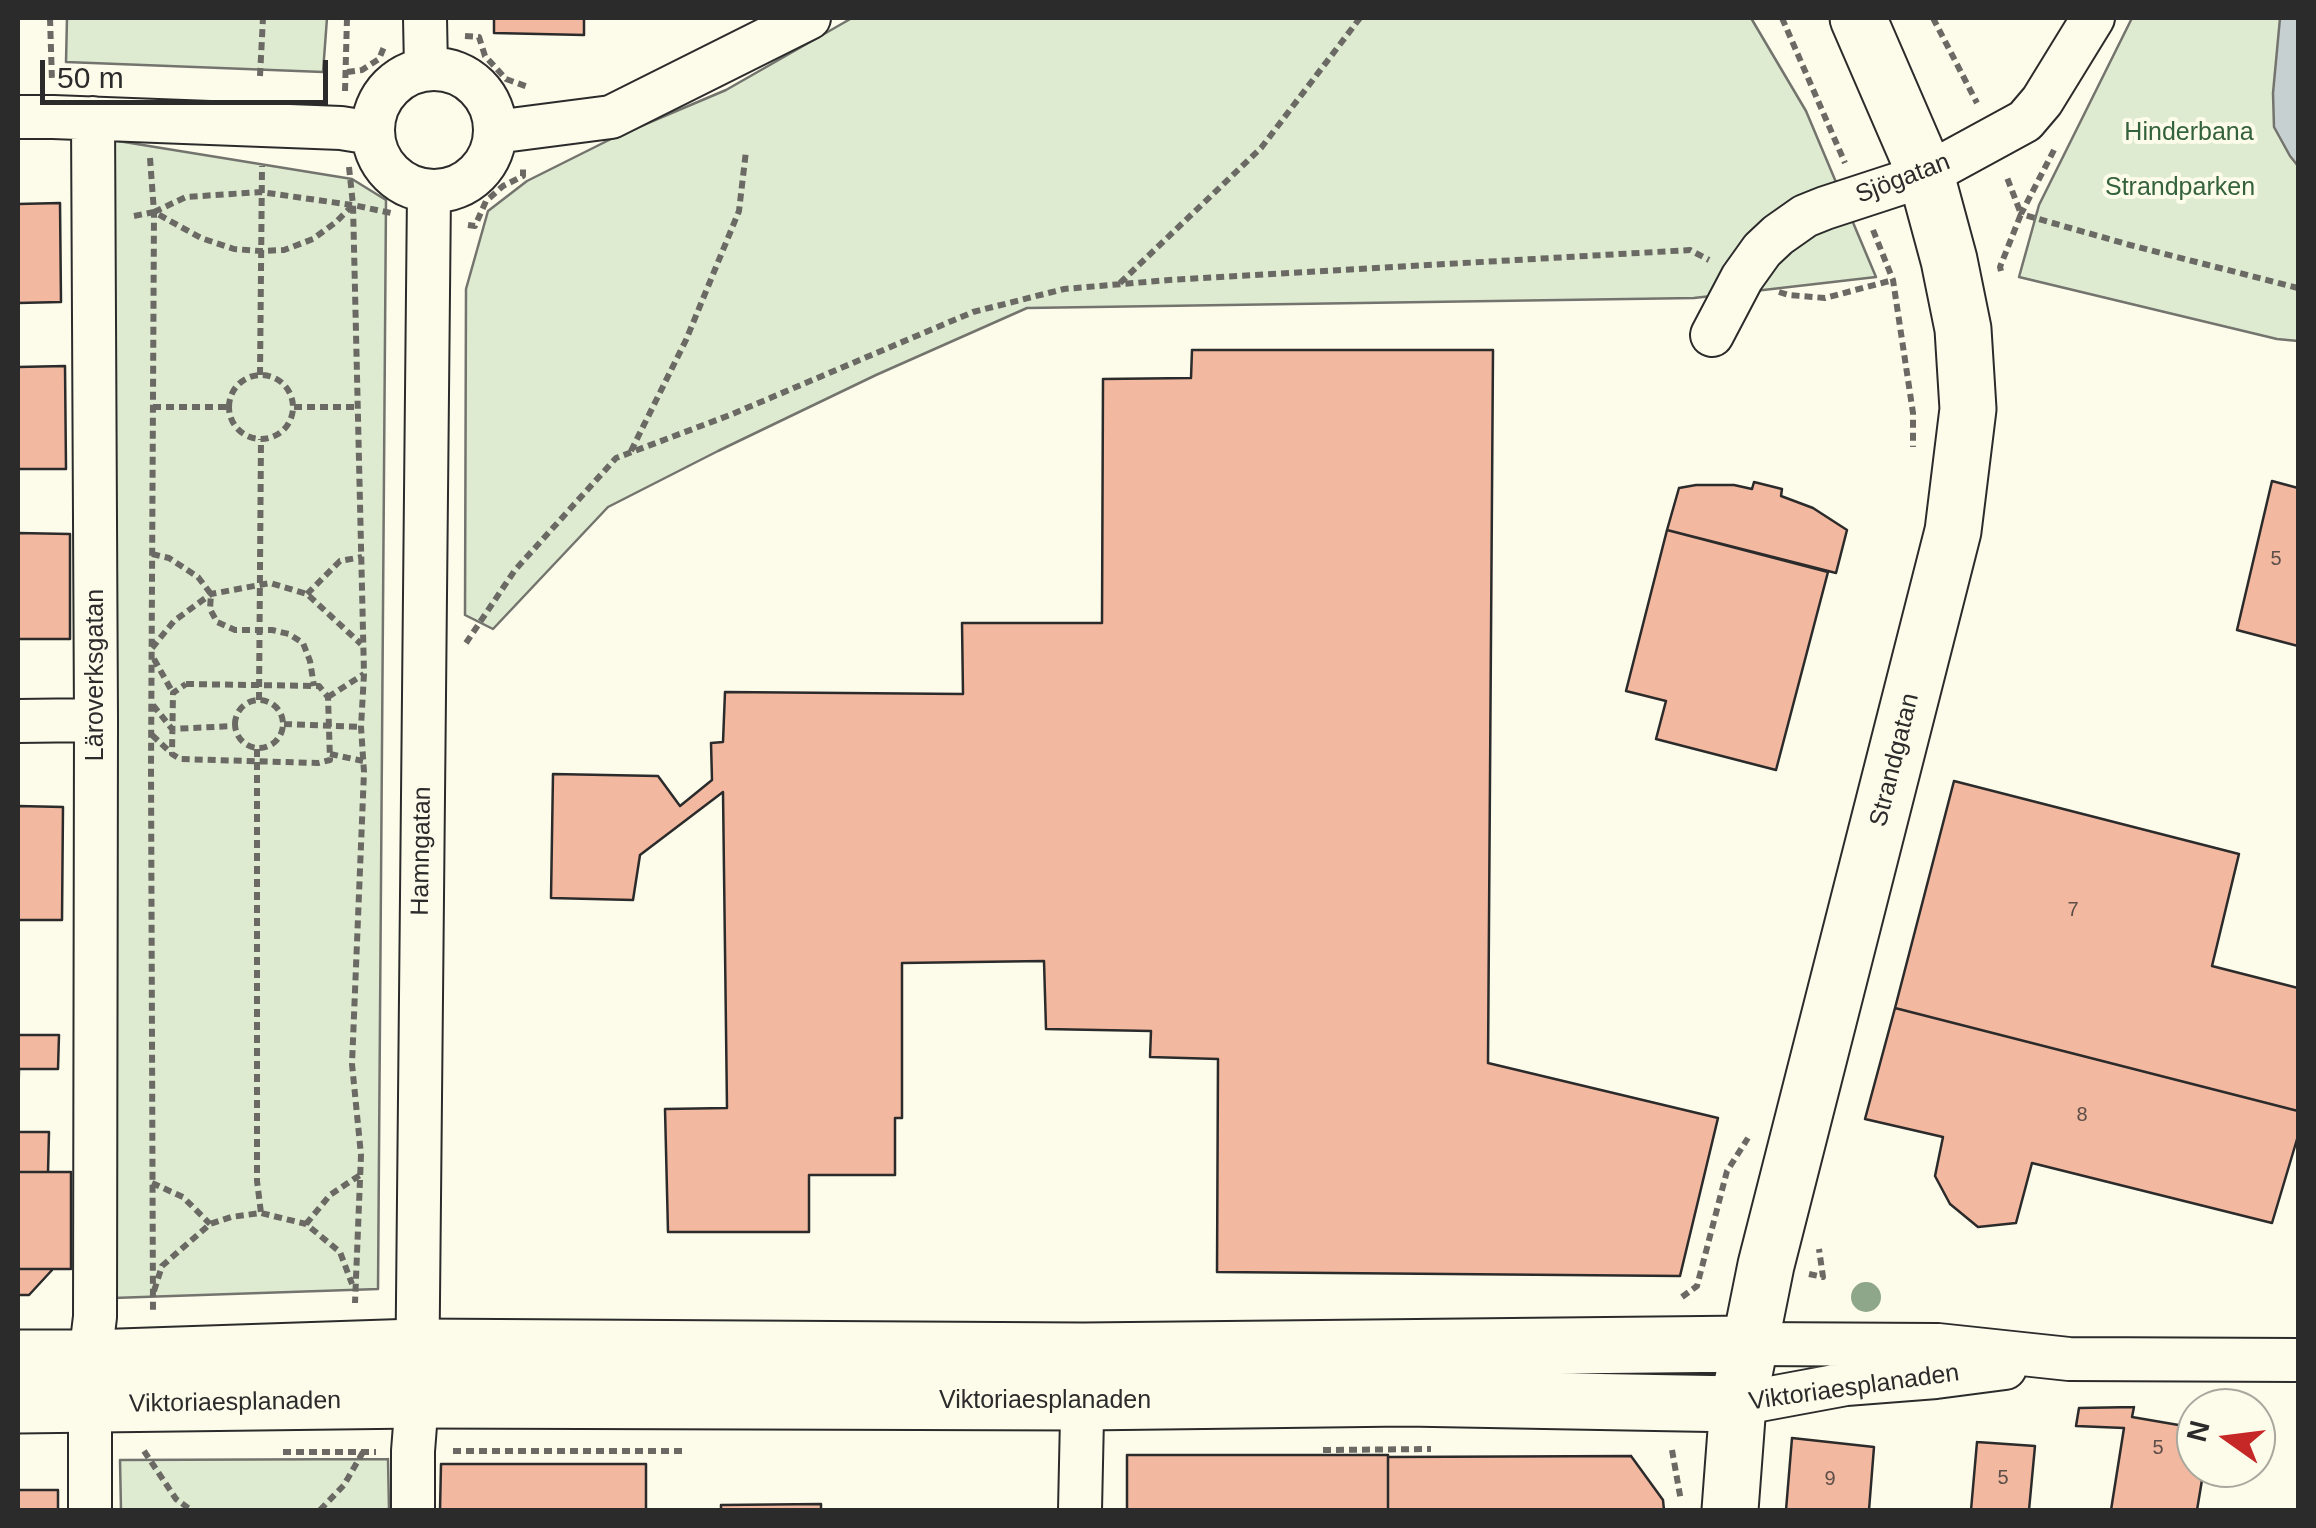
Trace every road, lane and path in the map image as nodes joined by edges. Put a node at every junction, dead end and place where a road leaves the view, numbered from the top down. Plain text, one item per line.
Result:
1 (50, 18) edge
2 (263, 18) edge
3 (347, 18) edge
4 (425, 18) edge
5 (809, 18) edge
6 (1360, 18) edge
7 (1782, 18) edge
8 (1858, 18) edge
9 (2093, 18) edge
10 (426, 68) junction
11 (260, 76) dead end
12 (55, 117) edge
13 (148, 122) junction
14 (356, 131) junction
15 (495, 132) junction
16 (746, 151) dead end
17 (262, 166) dead end
18 (1926, 176) junction
19 (260, 192) junction
20 (1860, 196) junction
21 (94, 199) junction
22 (430, 204) junction
23 (353, 205) junction
24 (154, 212) junction
25 (2021, 214) dead end
26 (260, 251) junction
27 (1742, 278) junction
28 (1893, 280) junction
29 (1119, 284) junction
30 (2298, 288) edge
31 (1712, 335) dead end
32 (260, 375) junction
33 (153, 407) junction
34 (229, 407) junction
35 (294, 407) junction
36 (358, 407) junction
37 (261, 439) junction
38 (1913, 448) dead end
39 (630, 453) junction
40 (152, 554) junction
41 (362, 557) junction
42 (261, 584) junction
43 (211, 594) junction
44 (307, 594) junction
45 (260, 630) junction
46 (362, 644) junction
47 (461, 650) dead end
48 (152, 652) junction
49 (364, 674) junction
50 (258, 685) junction
51 (314, 686) junction
52 (173, 693) junction
53 (328, 697) junction
54 (259, 700) junction
55 (152, 704) junction
56 (96, 720) junction
57 (18, 721) edge
58 (284, 724) junction
59 (235, 726) junction
60 (329, 726) junction
61 (361, 727) junction
62 (172, 729) junction
63 (152, 735) junction
64 (258, 749) junction
65 (172, 754) junction
66 (330, 754) junction
67 (258, 761) junction
68 (363, 761) junction
69 (1753, 1130) dead end
70 (360, 1175) junction
71 (152, 1182) junction
72 (262, 1213) junction
73 (210, 1224) junction
74 (306, 1224) junction
75 (354, 1289) junction
76 (152, 1297) junction
77 (354, 1304) dead end
78 (153, 1314) dead end
79 (1672, 1344) junction
80 (1750, 1344) junction
81 (2297, 1355) edge
82 (18, 1358) edge
83 (2070, 1359) junction
84 (417, 1373) junction
85 (1083, 1376) junction
86 (90, 1382) junction
87 (1672, 1403) junction
88 (1738, 1404) junction
89 (18, 1405) edge
90 (144, 1452) dead end
91 (363, 1452) dead end
92 (90, 1510) edge
93 (191, 1510) edge
94 (320, 1510) edge
95 (413, 1510) edge
96 (1080, 1510) edge
97 (1682, 1510) edge
98 (1730, 1510) edge

1 - 12 path
2 - 11 path
3 - 14 path
4 - 10 street
5 - 15 street
6 - 29 path
7 - 20 path
8 - 18 main road, Strandgatan
9 - 18 street, Sjögatan
10 - 14 street
10 - 15 street
12 - 13 street
12 - 21 street, Läroverksgatan
13 - 14 street
13 - 24 path
14 - 22 street
14 - 23 path
15 - 22 street
16 - 39 path
17 - 19 path
18 - 20 street, Sjögatan
18 - 80 main road, Strandgatan
19 - 23 path
19 - 24 path
19 - 26 path
20 - 27 street, Sjögatan
20 - 28 path
21 - 24 path
21 - 56 street, Läroverksgatan
22 - 23 path
22 - 84 street, Hamngatan
23 - 26 path
23 - 36 path
24 - 26 path
24 - 33 path
25 - 30 path
26 - 32 path
27 - 28 path
27 - 29 path
27 - 31 street, Sjögatan
28 - 38 path
29 - 39 path
32 - 34 path
32 - 35 path
33 - 34 path
33 - 40 path
34 - 37 path
35 - 36 path
35 - 37 path
36 - 41 path
37 - 42 path
39 - 47 path
40 - 43 path
40 - 48 path
41 - 44 path
41 - 46 path
42 - 43 path
42 - 44 path
42 - 45 path
43 - 45 path
43 - 48 path
44 - 46 path
45 - 50 path
45 - 51 path
46 - 49 path
48 - 52 path
48 - 55 path
49 - 53 path
49 - 61 path
50 - 51 path
50 - 52 path
50 - 54 path
51 - 53 path
52 - 62 path
53 - 60 path
54 - 58 path
54 - 59 path
55 - 62 path
55 - 63 path
56 - 57 street
56 - 86 street, Läroverksgatan
58 - 60 path
58 - 64 path
59 - 62 path
59 - 64 path
60 - 61 path
60 - 66 path
61 - 68 path
62 - 65 path
63 - 65 path
63 - 71 path
64 - 67 path
65 - 67 path
66 - 67 path
66 - 68 path
67 - 72 path
68 - 70 path
69 - 79 path
70 - 74 path
70 - 75 path
71 - 73 path
71 - 76 path
72 - 73 path
72 - 74 path
73 - 76 path
74 - 75 path
75 - 77 path
76 - 78 path
79 - 80 main road, Viktoriaesplanaden
79 - 85 main road, Viktoriaesplanaden
80 - 83 street, Viktoriaesplanaden
80 - 88 main road, Strandgatan
81 - 83 street, Viktoriaesplanaden
82 - 86 main road, Viktoriaesplanaden
83 - 88 street, Viktoriaesplanaden
84 - 85 main road, Viktoriaesplanaden
84 - 86 main road, Viktoriaesplanaden
84 - 95 street, Hamngatan
85 - 87 main road, Viktoriaesplanaden
85 - 96 street
86 - 89 main road, Viktoriaesplanaden
86 - 92 street, Läroverksgatan
87 - 88 main road, Viktoriaesplanaden
87 - 97 path
88 - 98 main road, Strandgatan
90 - 93 path
91 - 94 path

